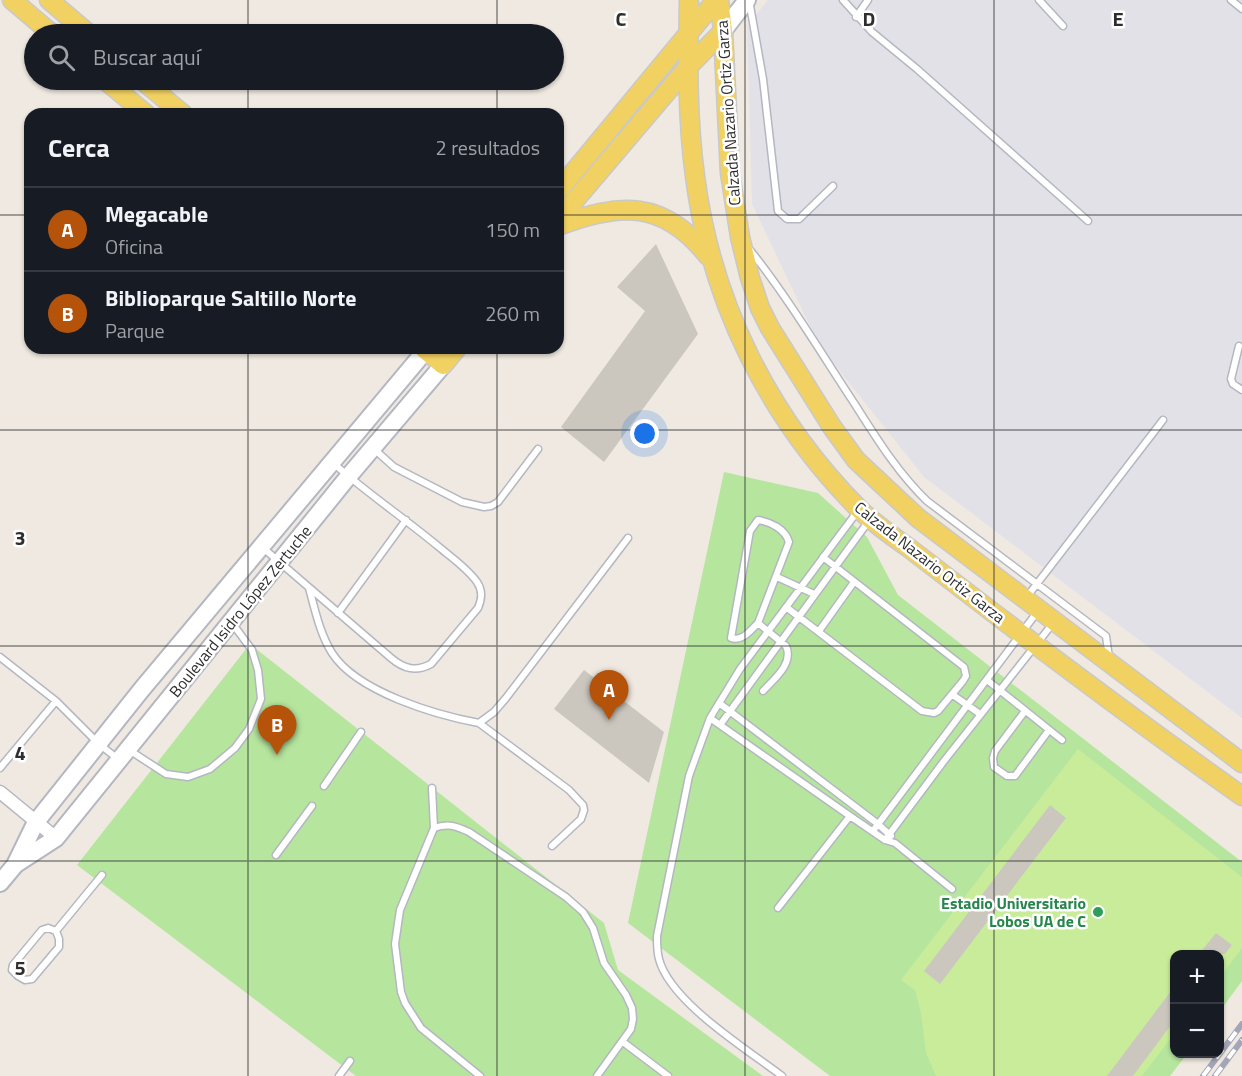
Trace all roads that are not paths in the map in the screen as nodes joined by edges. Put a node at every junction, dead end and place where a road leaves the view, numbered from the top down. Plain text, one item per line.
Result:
1 (12, 0) edge
2 (49, 0) edge
3 (689, 0) edge
4 (717, 0) edge
5 (748, 0) edge
6 (843, 0) edge
7 (868, 0) edge
8 (1039, 0) edge
9 (1231, 0) edge
10 (1242, 9) edge
11 (856, 17) junction
12 (40, 24) edge
13 (77, 24) edge
14 (1063, 26) dead end
15 (723, 31) junction
16 (688, 33) junction
17 (688, 67) junction
18 (121, 90) edge
19 (154, 90) edge
20 (140, 108) edge
21 (176, 108) edge
22 (564, 184) edge
23 (833, 186) dead end
24 (564, 213) edge
25 (1088, 221) dead end
26 (564, 224) edge
27 (740, 237) junction
28 (714, 264) junction
29 (1239, 346) dead end
30 (421, 354) edge
31 (431, 354) edge
32 (452, 354) edge
33 (443, 365) junction
34 (1242, 390) edge
35 (1163, 420) dead end
36 (373, 448) junction
37 (538, 449) dead end
38 (332, 462) junction
39 (348, 477) junction
40 (865, 514) junction
41 (406, 520) junction
42 (628, 538) dead end
43 (262, 547) junction
44 (823, 557) junction
45 (280, 563) junction
46 (835, 567) junction
47 (777, 577) junction
48 (854, 582) junction
49 (1037, 584) junction
50 (309, 587) junction
51 (800, 588) junction
52 (814, 594) junction
53 (1033, 604) junction
54 (786, 607) junction
55 (338, 613) junction
56 (798, 616) junction
57 (1055, 621) junction
58 (231, 623) junction
59 (758, 623) junction
60 (768, 630) junction
61 (819, 631) junction
62 (781, 640) junction
63 (1028, 640) junction
64 (0, 657) edge
65 (1109, 661) junction
66 (987, 680) junction
67 (1000, 690) junction
68 (763, 691) dead end
69 (953, 695) junction
70 (56, 701) junction
71 (719, 703) junction
72 (968, 705) junction
73 (729, 710) junction
74 (1026, 711) junction
75 (980, 714) junction
76 (710, 718) junction
77 (479, 723) junction
78 (720, 725) junction
79 (1049, 730) junction
80 (361, 732) dead end
81 (1062, 740) dead end
82 (99, 744) junction
83 (932, 751) junction
84 (123, 754) junction
85 (944, 761) junction
86 (1242, 763) edge
87 (0, 768) edge
88 (324, 786) dead end
89 (432, 788) dead end
90 (0, 792) edge
91 (1242, 796) edge
92 (312, 806) dead end
93 (850, 816) junction
94 (36, 822) junction
95 (878, 824) junction
96 (434, 828) junction
97 (873, 831) junction
98 (888, 837) junction
99 (56, 838) junction
100 (552, 846) dead end
101 (276, 855) dead end
102 (15, 865) junction
103 (102, 875) dead end
104 (0, 882) edge
105 (952, 889) dead end
106 (778, 908) dead end
107 (56, 931) junction
108 (623, 1042) junction
109 (350, 1061) dead end
110 (339, 1076) edge
111 (480, 1076) edge
112 (597, 1076) edge
113 (668, 1076) edge
114 (782, 1076) edge

1 - 12 main road
2 - 13 main road
3 - 16 main road, Calzada Nazario Ortiz Garza
4 - 15 main road, Calzada Nazario Ortiz Garza
4 - 16 main road
5 - 15 main road
5 - 23 lane
6 - 11 lane
7 - 11 lane
8 - 14 lane
9 - 10 lane
11 - 25 lane
15 - 17 main road
15 - 27 main road, Calzada Nazario Ortiz Garza
16 - 17 main road, Calzada Nazario Ortiz Garza
16 - 22 main road
17 - 24 main road
17 - 28 main road, Calzada Nazario Ortiz Garza
18 - 20 main road
19 - 21 main road
26 - 28 main road
27 - 49 lane
27 - 53 main road, Calzada Nazario Ortiz Garza
28 - 40 main road, Calzada Nazario Ortiz Garza
29 - 34 lane
30 - 38 main road, Boulevard Isidro López Zertuche
31 - 33 main road
32 - 33 main road, Boulevard Isidro López Zertuche
33 - 36 main road, Boulevard Isidro López Zertuche
35 - 49 lane
36 - 37 lane
36 - 39 main road, Boulevard Isidro López Zertuche
38 - 39 lane
38 - 43 main road, Boulevard Isidro López Zertuche
39 - 41 lane
39 - 45 main road, Boulevard Isidro López Zertuche
40 - 44 lane
40 - 46 lane
40 - 63 main road, Calzada Nazario Ortiz Garza
41 - 55 lane
41 - 55 lane
42 - 77 lane
43 - 45 lane
43 - 82 main road, Boulevard Isidro López Zertuche
44 - 46 lane
44 - 51 lane
45 - 50 lane
45 - 58 main road, Boulevard Isidro López Zertuche
46 - 48 lane
46 - 52 lane
47 - 51 lane
47 - 59 lane
47 - 59 lane
48 - 61 lane
48 - 69 lane
49 - 53 lane
49 - 65 lane
50 - 55 lane
50 - 77 lane
51 - 52 lane
51 - 54 lane
52 - 56 lane
53 - 57 main road, Calzada Nazario Ortiz Garza
53 - 63 lane
54 - 56 lane
54 - 60 lane
56 - 61 lane
56 - 62 lane
57 - 63 lane
57 - 65 main road, Calzada Nazario Ortiz Garza
58 - 84 main road, Boulevard Isidro López Zertuche
58 - 84 lane
59 - 60 lane
60 - 62 lane
60 - 71 lane
61 - 69 lane
62 - 68 lane
62 - 73 lane
63 - 66 lane
63 - 67 lane
63 - 91 main road, Calzada Nazario Ortiz Garza
64 - 70 lane
65 - 86 main road, Calzada Nazario Ortiz Garza
66 - 67 lane
66 - 72 lane
67 - 74 lane
67 - 75 lane
69 - 72 lane
70 - 82 lane
70 - 87 lane
71 - 73 lane
71 - 76 lane
72 - 75 lane
72 - 83 lane
73 - 78 lane
73 - 95 lane
74 - 79 lane
74 - 79 lane
75 - 85 lane
76 - 78 lane
76 - 114 lane
77 - 100 lane
78 - 93 lane
79 - 81 lane
80 - 88 lane
82 - 84 lane
82 - 94 main road, Boulevard Isidro López Zertuche
83 - 85 lane
83 - 95 lane
84 - 99 main road, Boulevard Isidro López Zertuche
85 - 98 lane
89 - 96 lane
90 - 94 street
92 - 101 lane
93 - 97 lane
93 - 106 lane
94 - 99 street
94 - 102 main road, Boulevard Isidro López Zertuche
95 - 97 lane
95 - 98 lane
96 - 108 lane
96 - 111 lane
97 - 98 lane
98 - 105 lane
99 - 102 main road, Boulevard Isidro López Zertuche
102 - 104 main road, Boulevard Isidro López Zertuche
103 - 107 lane
107 - 107 lane
108 - 112 lane
108 - 113 lane
109 - 110 lane

